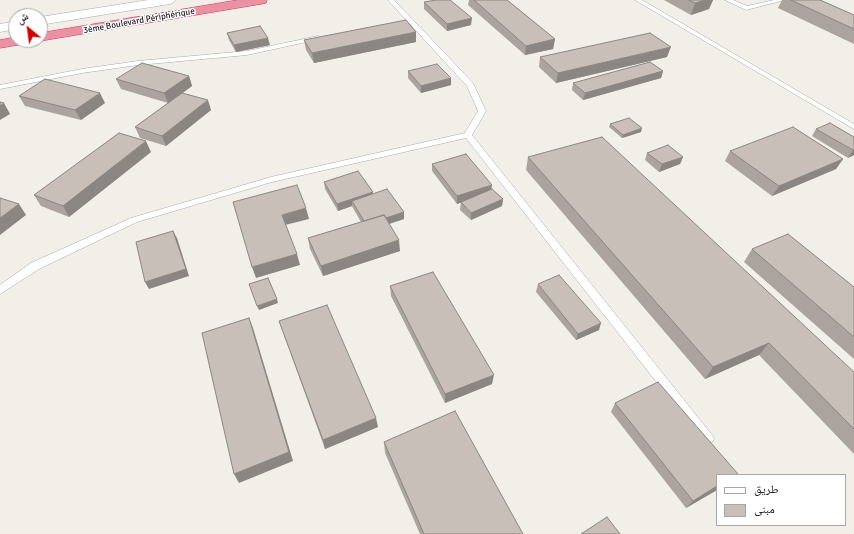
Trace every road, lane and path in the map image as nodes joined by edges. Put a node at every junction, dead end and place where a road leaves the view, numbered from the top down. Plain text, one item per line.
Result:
1 (170, 0) edge
2 (205, 0) edge
3 (261, 0) edge
4 (391, 0) edge
5 (638, 0) edge
6 (728, 0) edge
7 (782, 0) edge
8 (145, 4) edge
9 (48, 20) edge
10 (48, 25) edge
11 (48, 36) edge
12 (324, 37) edge
13 (0, 87) edge
14 (854, 127) edge
15 (468, 135) junction
16 (0, 290) edge
17 (708, 439) edge

1 - 8 street
2 - 8 highway, 3ème Boulevard Périphérique
3 - 11 highway, 3ème Boulevard Périphérique
4 - 15 lane
5 - 14 lane
6 - 7 lane
8 - 9 street
8 - 10 highway, 3ème Boulevard Périphérique
12 - 13 lane
15 - 16 lane
15 - 17 lane

